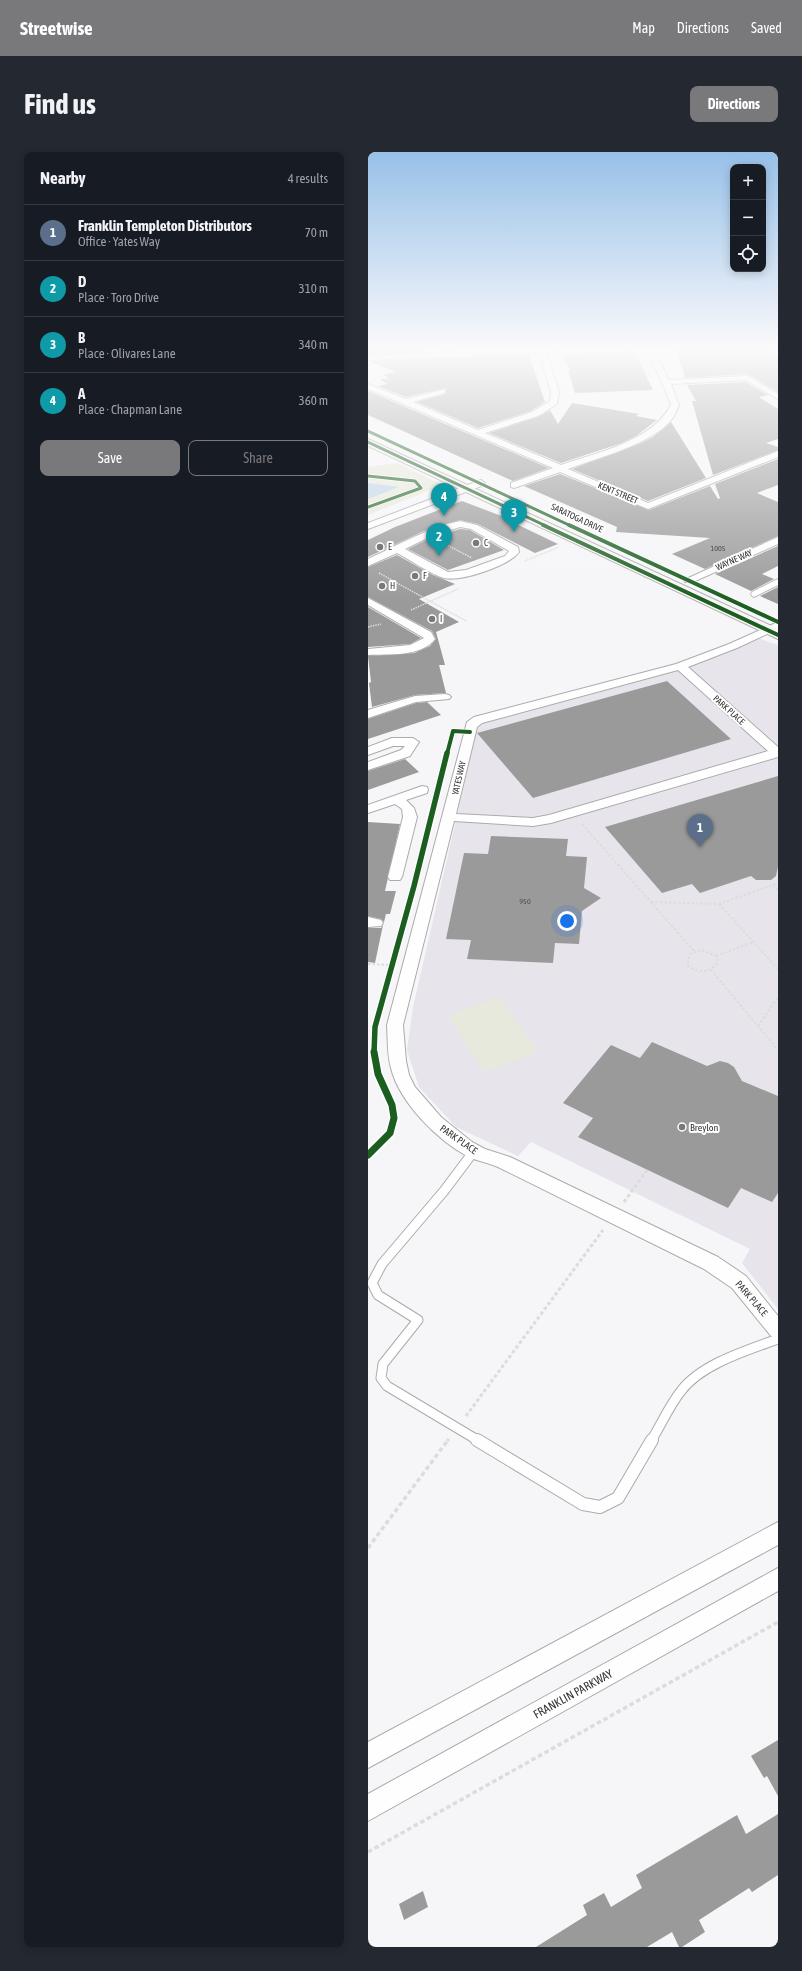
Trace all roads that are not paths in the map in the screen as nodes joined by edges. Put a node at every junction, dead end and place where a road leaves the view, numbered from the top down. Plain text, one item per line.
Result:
1 (372, 433) edge
2 (478, 433) edge
3 (650, 433) edge
4 (368, 442) edge
5 (778, 454) edge
6 (560, 468) junction
7 (481, 483) junction
8 (514, 485) dead end
9 (467, 488) junction
10 (368, 526) edge
11 (778, 540) edge
12 (398, 550) junction
13 (371, 567) edge
14 (689, 580) junction
15 (778, 582) edge
16 (754, 594) dead end
17 (368, 601) edge
18 (775, 628) edge
19 (368, 652) edge
20 (680, 666) junction
21 (445, 697) dead end
22 (389, 706) junction
23 (368, 708) edge
24 (368, 714) edge
25 (368, 751) edge
26 (777, 753) edge
27 (368, 766) edge
28 (422, 790) dead end
29 (397, 799) junction
30 (368, 809) edge
31 (449, 818) junction
32 (395, 877) dead end
33 (474, 1152) junction
34 (778, 1330) edge
35 (778, 1339) edge
36 (778, 1533) edge
37 (778, 1579) edge
38 (368, 1756) edge
39 (368, 1808) edge

1 - 7 main road, SARATOGA DRIVE
2 - 6 street, KENT STREET
3 - 6 street
4 - 9 main road, SARATOGA DRIVE
5 - 6 street, KENT STREET
6 - 8 street
7 - 9 street
7 - 14 main road, SARATOGA DRIVE
9 - 10 street
9 - 18 main road, SARATOGA DRIVE
11 - 14 street, WAYNE WAY
12 - 12 street
12 - 13 street
14 - 18 main road, SARATOGA DRIVE
15 - 16 lane
17 - 19 street
18 - 20 street, YATES WAY
20 - 26 street, PARK PLACE
20 - 31 street, YATES WAY
21 - 22 street
22 - 23 street
22 - 24 street
25 - 27 street
26 - 31 street
28 - 29 street
29 - 30 street
29 - 32 street
31 - 33 street, PARK PLACE
33 - 34 street, PARK PLACE
33 - 35 lane
36 - 38 street
37 - 39 street, FRANKLIN PARKWAY

